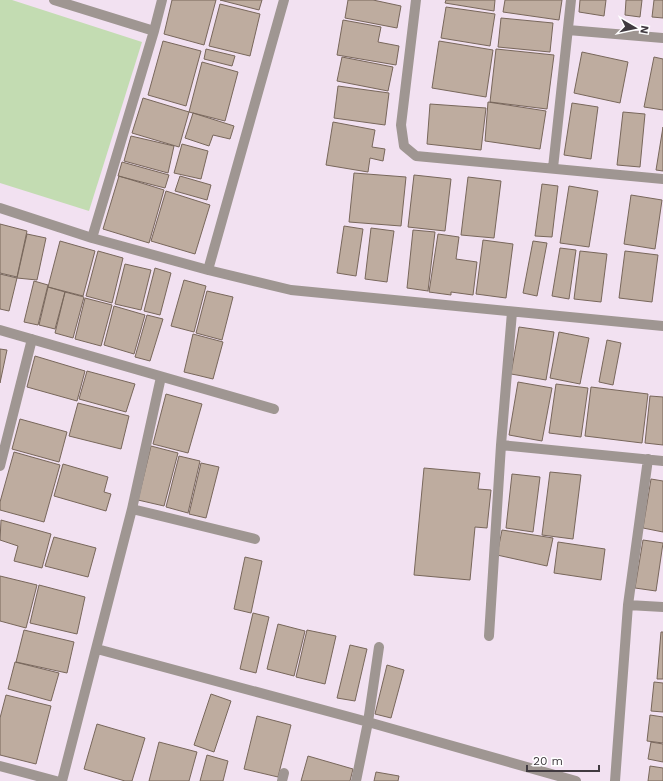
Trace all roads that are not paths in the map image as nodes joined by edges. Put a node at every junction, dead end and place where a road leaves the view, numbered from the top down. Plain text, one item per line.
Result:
1 (54, 0) edge
2 (162, 0) edge
3 (284, 0) edge
4 (416, 0) edge
5 (571, 0) edge
6 (568, 30) junction
7 (154, 31) junction
8 (663, 38) edge
9 (553, 168) junction
10 (663, 179) edge
11 (0, 208) edge
12 (92, 238) junction
13 (208, 270) junction
14 (512, 312) junction
15 (663, 326) edge
16 (0, 330) edge
17 (32, 339) junction
18 (161, 377) junction
19 (274, 410) dead end
20 (501, 445) junction
21 (648, 459) junction
22 (1, 461) edge
23 (663, 461) edge
24 (132, 509) junction
25 (255, 539) dead end
26 (628, 604) junction
27 (663, 607) edge
28 (489, 636) dead end
29 (379, 647) dead end
30 (97, 649) junction
31 (368, 722) junction
32 (0, 766) edge
33 (56, 781) edge
34 (62, 781) edge
35 (356, 781) edge
36 (576, 781) edge
37 (615, 781) edge

1 - 7 street
2 - 7 street
3 - 13 street
4 - 9 street
5 - 6 street
6 - 8 street
6 - 9 street
7 - 12 street
9 - 10 street
11 - 12 street
12 - 13 street
13 - 14 street
14 - 15 street
14 - 20 street
16 - 17 street
17 - 18 street
17 - 22 street
18 - 19 street
18 - 24 street
20 - 21 street
20 - 28 street
21 - 23 street
21 - 26 street
24 - 25 street
24 - 30 street
26 - 27 street
26 - 37 street
29 - 31 street
30 - 31 street
30 - 34 street
31 - 35 street
31 - 36 street
32 - 33 street

